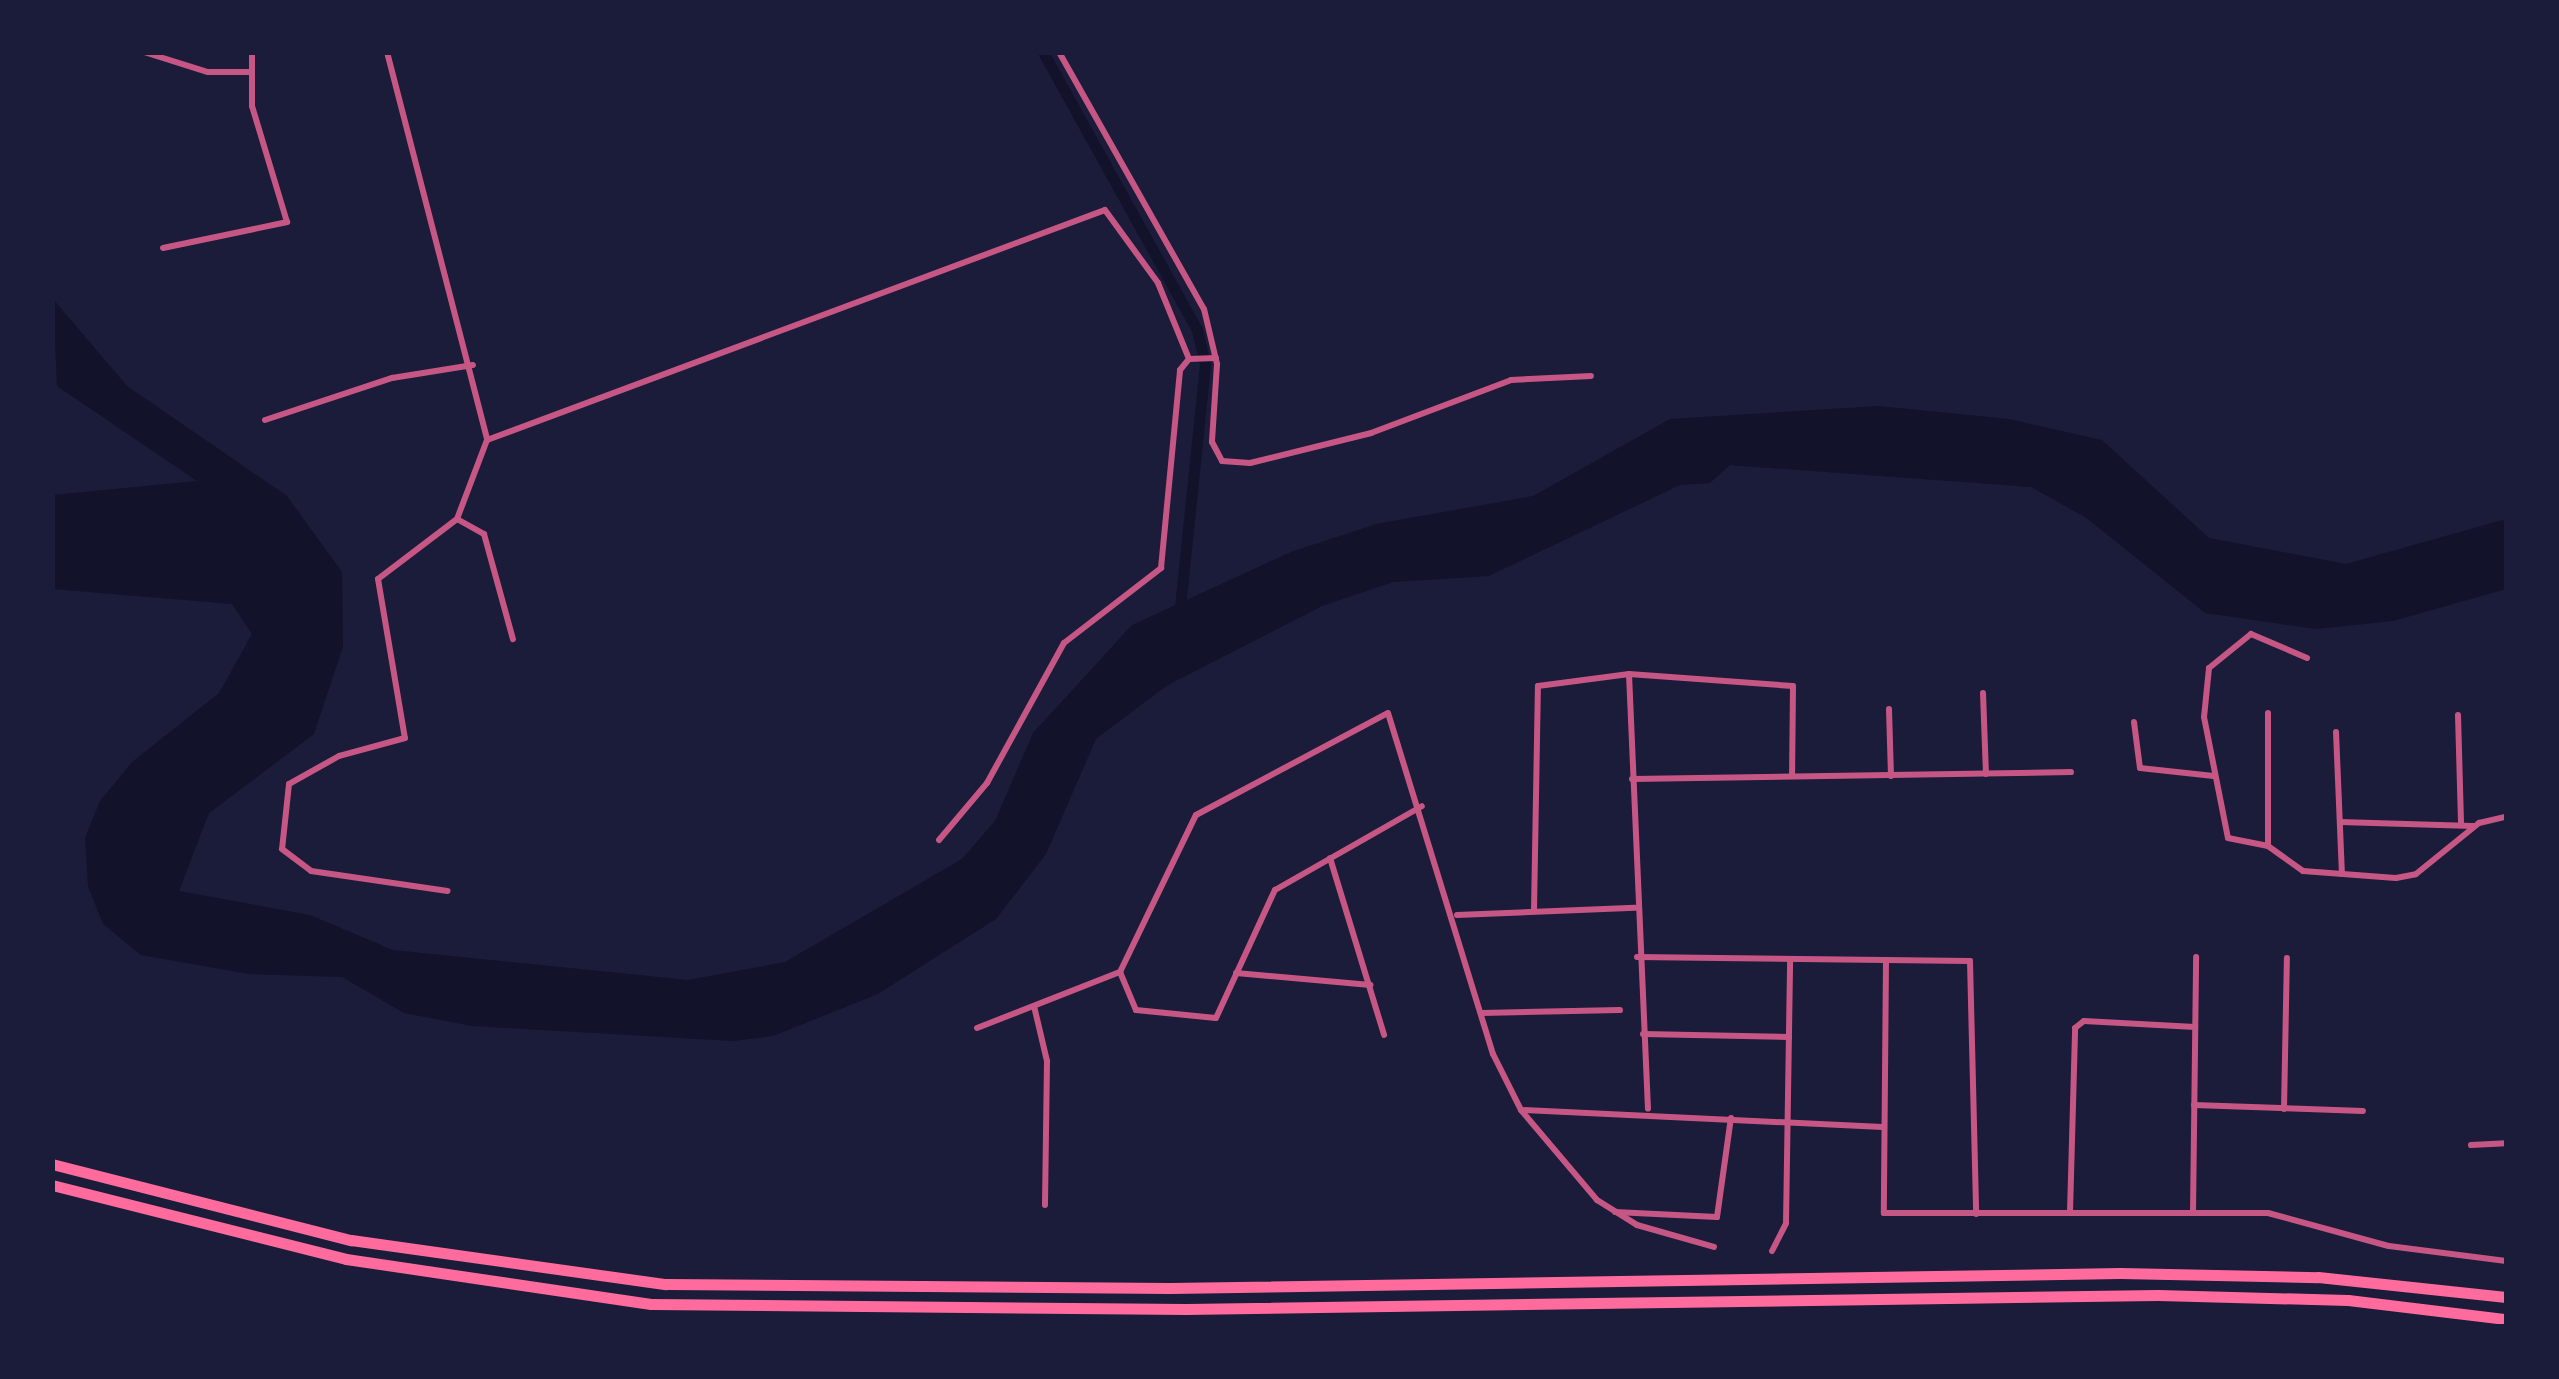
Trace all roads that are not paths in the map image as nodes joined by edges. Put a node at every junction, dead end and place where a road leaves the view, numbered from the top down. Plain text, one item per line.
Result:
1 (144, 52) edge
2 (252, 52) edge
3 (387, 52) edge
4 (1059, 52) edge
5 (250, 72) junction
6 (163, 248) dead end
7 (1216, 358) junction
8 (1190, 359) junction
9 (472, 365) junction
10 (1591, 376) dead end
11 (266, 420) dead end
12 (488, 440) junction
13 (457, 519) junction
14 (513, 639) dead end
15 (2307, 658) dead end
16 (1629, 674) junction
17 (1984, 693) dead end
18 (1889, 709) dead end
19 (2268, 712) dead end
20 (2458, 716) dead end
21 (2134, 722) dead end
22 (2336, 732) dead end
23 (2071, 772) dead end
24 (1986, 774) junction
25 (1792, 776) junction
26 (1891, 776) junction
27 (2214, 776) junction
28 (1632, 780) junction
29 (1422, 806) junction
30 (2506, 816) edge
31 (2340, 822) junction
32 (2462, 824) junction
33 (2474, 826) junction
34 (940, 840) dead end
35 (2268, 846) junction
36 (1330, 858) junction
37 (2342, 874) junction
38 (448, 891) dead end
39 (1635, 908) junction
40 (1534, 911) junction
41 (1456, 916) junction
42 (1637, 957) junction
43 (2196, 957) dead end
44 (2287, 958) dead end
45 (1790, 960) junction
46 (1886, 960) junction
47 (1120, 972) junction
48 (1236, 972) junction
49 (1370, 984) junction
50 (1034, 1006) junction
51 (1620, 1010) dead end
52 (1482, 1013) junction
53 (2194, 1027) junction
54 (977, 1028) dead end
55 (1384, 1034) dead end
56 (1643, 1034) junction
57 (1789, 1038) junction
58 (2194, 1105) junction
59 (2284, 1108) junction
60 (1648, 1109) junction
61 (1521, 1110) junction
62 (2363, 1111) dead end
63 (1732, 1118) junction
64 (1788, 1126) junction
65 (1882, 1127) junction
66 (2506, 1142) edge
67 (2471, 1145) dead end
68 (52, 1164) edge
69 (52, 1185) edge
70 (1045, 1204) dead end
71 (1614, 1212) junction
72 (2070, 1212) junction
73 (2193, 1212) junction
74 (1976, 1214) junction
75 (1714, 1247) dead end
76 (1772, 1251) dead end
77 (2506, 1260) edge
78 (2506, 1297) edge
79 (2506, 1318) edge

1 - 5 street
2 - 5 street
3 - 9 street
4 - 7 street
5 - 6 street
7 - 8 street
7 - 10 street
8 - 12 street
8 - 34 street
9 - 11 street
9 - 12 street
12 - 13 street
13 - 14 street
13 - 38 street
15 - 27 street
16 - 25 street
16 - 28 street
16 - 40 street
17 - 24 street
18 - 26 street
19 - 35 street
20 - 32 street
21 - 27 street
22 - 31 street
23 - 24 street
24 - 26 street
25 - 26 street
25 - 28 street
27 - 35 street
28 - 39 street
29 - 36 street
29 - 41 street
29 - 47 street
30 - 33 street
31 - 32 street
31 - 37 street
32 - 33 street
33 - 37 street
35 - 37 street
36 - 48 street
36 - 49 street
39 - 40 street
39 - 42 street
40 - 41 street
41 - 52 street
42 - 45 street
42 - 56 street
43 - 53 street
44 - 59 street
45 - 46 street
45 - 57 street
46 - 65 street
46 - 74 street
47 - 48 street
47 - 50 street
48 - 49 street
49 - 55 street
50 - 54 street
50 - 70 street
51 - 52 street
52 - 61 street
53 - 58 street
53 - 72 street
56 - 57 street
56 - 60 street
57 - 64 street
58 - 59 street
58 - 73 street
59 - 62 street
60 - 61 street
60 - 63 street
61 - 71 street
63 - 64 street
63 - 71 street
64 - 65 street
64 - 76 street
65 - 74 street
66 - 67 street
68 - 78 highway
69 - 79 highway
71 - 75 street
72 - 73 street
72 - 74 street
73 - 77 street

